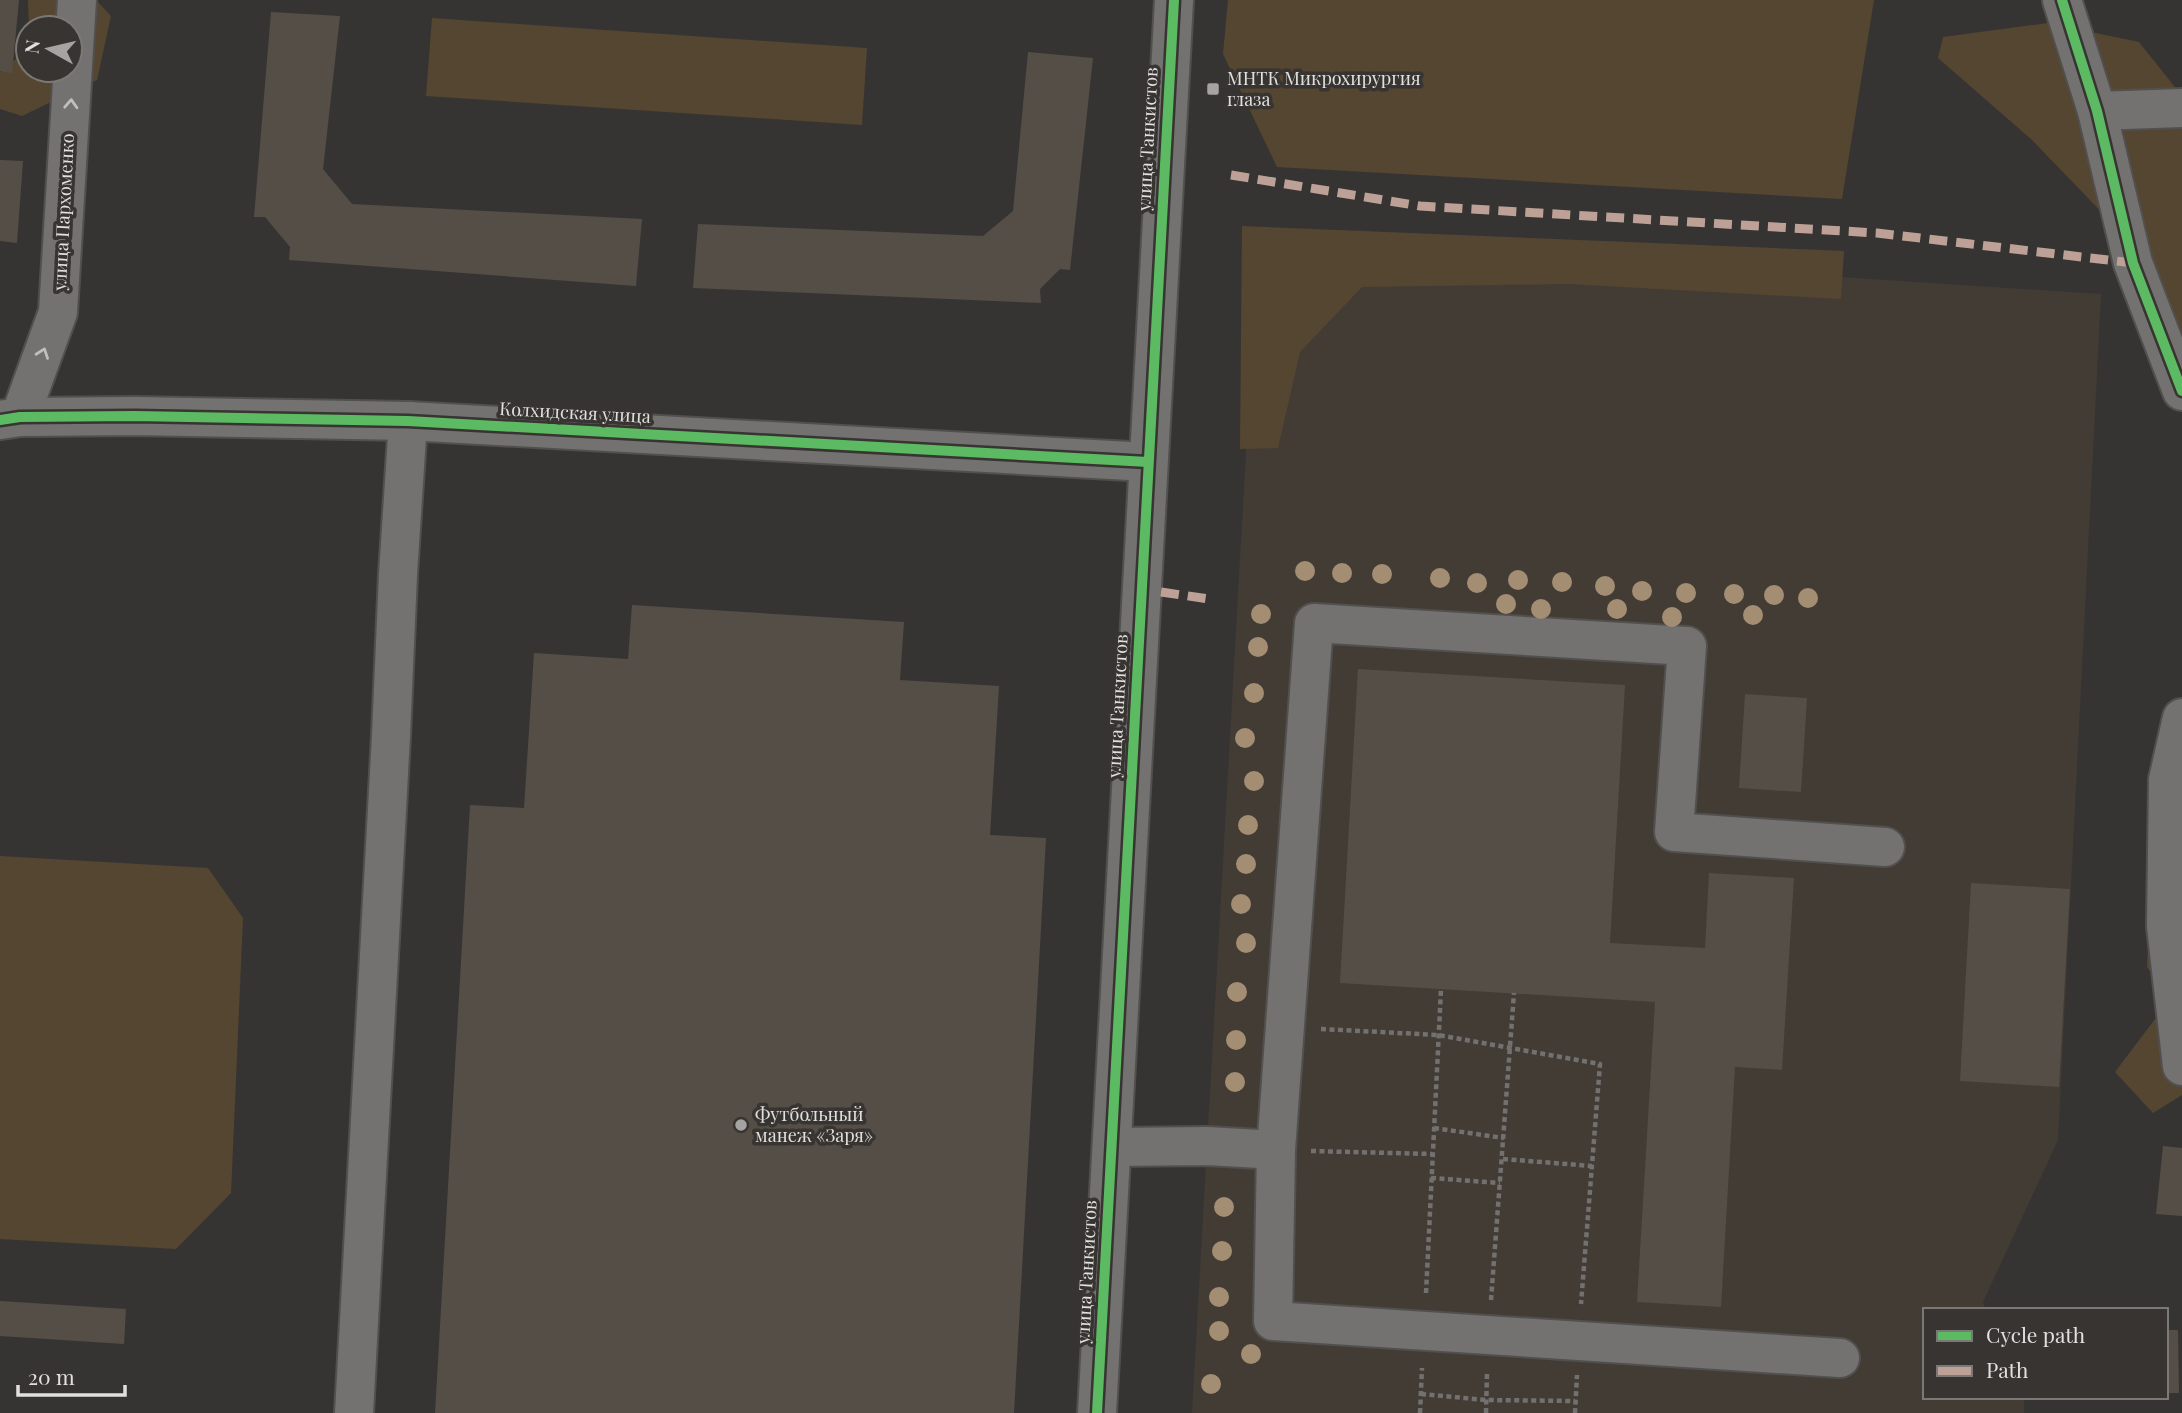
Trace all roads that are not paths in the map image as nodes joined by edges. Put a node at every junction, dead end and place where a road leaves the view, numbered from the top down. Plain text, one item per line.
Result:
1 (77, 0) edge
2 (1174, 0) edge
3 (2062, 0) edge
4 (2182, 108) edge
5 (2097, 111) junction
6 (2182, 391) edge
7 (10, 419) edge
8 (408, 421) junction
9 (1148, 462) junction
10 (2182, 718) edge
11 (1885, 847) dead end
12 (2182, 1066) edge
13 (1112, 1147) junction
14 (1276, 1150) junction
15 (1840, 1358) dead end
16 (354, 1413) edge
17 (1097, 1413) edge

7 -> 1 street, улица Пархоменко
2 - 9 street, улица Танкистов
3 - 5 street
4 - 5 street
5 - 6 street
7 - 8 street, Колхидская улица
8 - 9 street, Колхидская улица
8 - 16 street
9 - 13 street, улица Танкистов
10 - 12 street
11 - 14 street
13 - 14 street
13 - 17 street, улица Танкистов
14 - 15 street

